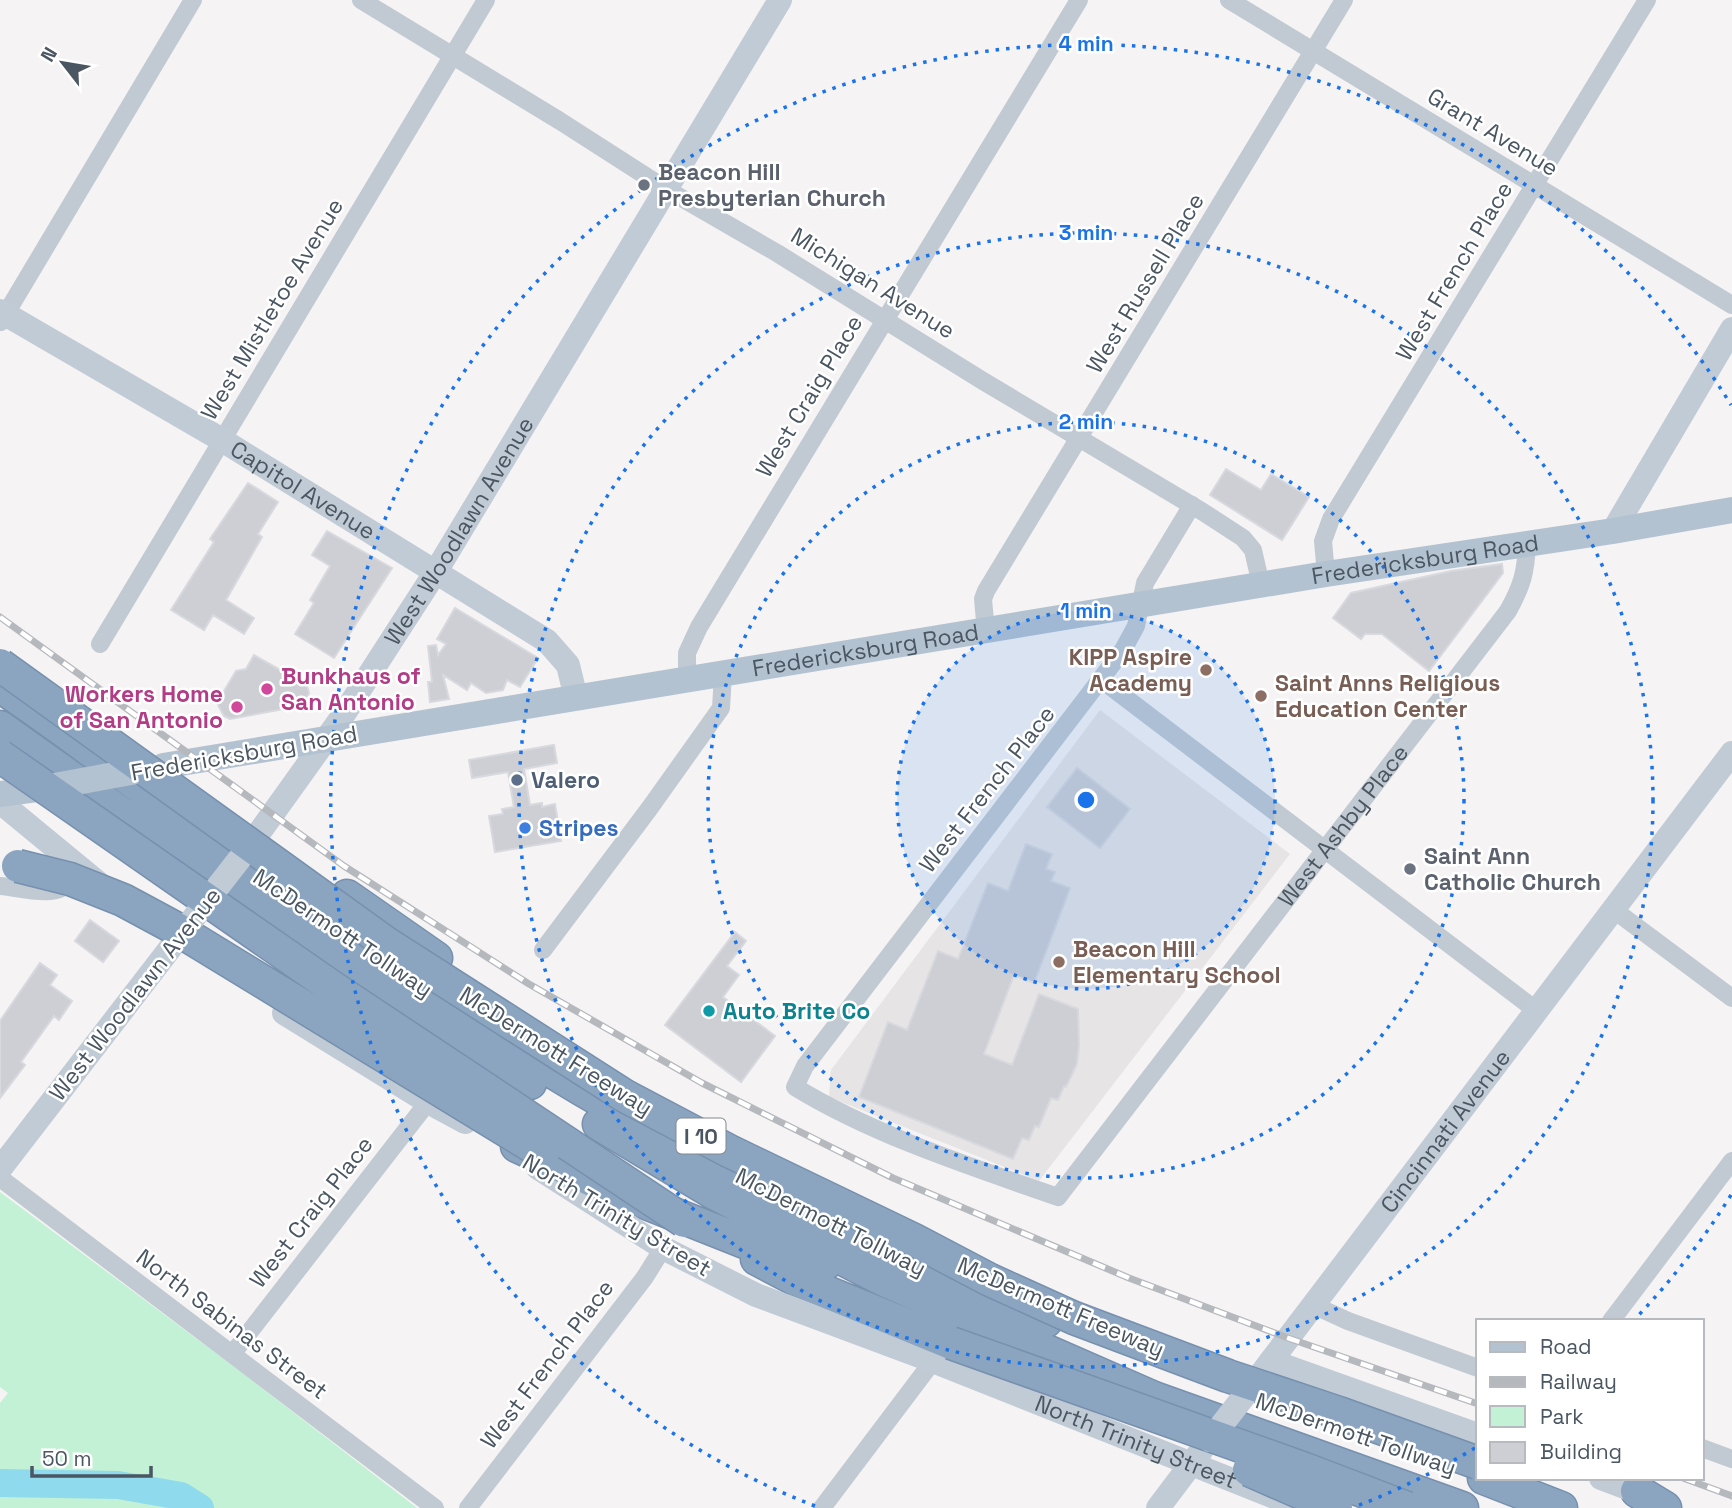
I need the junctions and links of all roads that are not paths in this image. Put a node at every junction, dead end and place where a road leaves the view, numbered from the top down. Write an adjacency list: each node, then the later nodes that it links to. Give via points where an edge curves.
1 (193, 0): 14 (street)
2 (361, 0): 10 (street, Michigan Avenue)
3 (486, 0): 10 (street, West Mistletoe Avenue)
4 (780, 0): 12 (street, West Woodlawn Avenue)
5 (1079, 0): 15 (street, West Craig Place)
6 (1229, 0): 9 (street, Grant Avenue)
7 (1344, 0): 9 (street, West Russell Place)
8 (1647, 0): 11 (street, West French Place)
9 (1313, 52): 11 (street, Grant Avenue); 17 (street, West Russell Place)
10 (453, 55): 12 (street, Michigan Avenue); 18 (street, West Mistletoe Avenue)
11 (1535, 186): 13 (street, Grant Avenue); 24 (street, West French Place, via 1331,519 1323,541)
12 (666, 189): 15 (street, Michigan Avenue); 23 (street, West Woodlawn Avenue)
13 (1732, 305)
14 (2, 316): 18 (street, Capitol Avenue)
15 (884, 319): 17 (street, Michigan Avenue); 32 (street, West Craig Place, via 699,627 687,653)
16 (1732, 329): 21 (street)
17 (1080, 439): 19 (street, Michigan Avenue); 27 (street, West Russell Place, via 986,591)
18 (222, 440): 23 (street, Capitol Avenue); 28 (street, West Mistletoe Avenue)
19 (1192, 505): 25 (street, Michigan Avenue, via 1243,538 1253,550); 26 (street, West French Place, via 1145,583)
20 (1732, 510): 21 (main road, Fredericksburg Road)
21 (1613, 531): 22 (main road, Fredericksburg Road)
22 (1527, 543): 24 (main road, Fredericksburg Road); 44 (street, West Ashby Place, via 1522,586 1508,611)
23 (435, 573): 35 (street, Capitol Avenue, via 547,641 568,665); 37 (street, West Woodlawn Avenue)
24 (1326, 574): 25 (main road, Fredericksburg Road)
25 (1261, 585): 26 (main road, Fredericksburg Road)
26 (1140, 605): 27 (main road, Fredericksburg Road); 33 (street, West French Place, via 1133,634)
27 (986, 632): 31 (main road, Fredericksburg Road)
28 (100, 644)
29 (0, 648): 40 (street)
30 (0, 665): 71 (highway, McDermott Freeway / I 10, bridge, via 386,943 625,1096 1074,1318)
31 (723, 674): 32 (main road, Fredericksburg Road); 49 (street, via 721,708)
32 (687, 680): 35 (main road, Fredericksburg Road)
33 (1102, 680): 44 (street); 57 (street, West French Place, via 813,1055 795,1087 827,1107)
34 (0, 686): 59 (highway, McDermott Tollway, via 300,906 562,1079)
35 (576, 698): 37 (main road, Fredericksburg Road)
36 (0, 727): 61 (highway, McDermott Tollway, via 344,971 714,1193)
37 (326, 740): 40 (main road, Fredericksburg Road); 43 (street, West Woodlawn Avenue)
38 (1732, 753): 47 (street, Cincinnati Avenue)
39 (0, 756): 58 (highway, bridge, via 332,987)
40 (155, 768): 41 (main road, Fredericksburg Road, bridge); 43 (street)
41 (0, 794)
42 (0, 802): 45 (street, North Trinity Street)
43 (254, 839): 48 (street, West Woodlawn Avenue, bridge); 59 (highway, via 726,1160)
44 (1323, 849): 51 (street); 57 (street, West Ashby Place)
45 (82, 870): 46 (street, via 56,891); 48 (street, North Trinity Street)
46 (6, 871): 58 (highway, bridge, via 70,879 123,900 547,1155 612,1192)
47 (1614, 910): 50 (street); 51 (street, Cincinnati Avenue)
48 (180, 936): 52 (street, North Trinity Street); 55 (street, West Woodlawn Avenue)
49 (543, 950)
50 (1732, 998)
51 (1537, 1011): 62 (street, Cincinnati Avenue)
52 (428, 1102): 53 (street, North Trinity Street); 65 (street, West Craig Place)
53 (475, 1127): 60 (street, North Trinity Street); 61 (highway, via 616,1191 752,1245)
54 (1732, 1161): 63 (street)
55 (0, 1169)
56 (0, 1178): 65 (street, North Sabinas Street)
57 (1058, 1197)
58 (684, 1222): 64 (highway)
59 (829, 1224): 73 (highway, McDermott Tollway, via 1111,1347)
60 (663, 1248): 64 (street, North Trinity Street, via 756,1295); 79 (street, West French Place)
61 (883, 1279): 85 (highway, McDermott Tollway, via 1154,1398)
62 (1313, 1305): 66 (street, Cincinnati Avenue); 67 (street)
63 (1613, 1319)
64 (942, 1352): 72 (street, North Trinity Street); 80 (street); 83 (highway, bridge); 84 (highway, bridge, via 1305,1469)
65 (233, 1353): 78 (street, North Sabinas Street)
66 (1271, 1361): 68 (street); 72 (street, Cincinnati Avenue, bridge)
67 (1476, 1367)
68 (1476, 1433)
69 (1704, 1449): 70 (street)
70 (1732, 1459)
71 (1476, 1462)
72 (1192, 1464): 81 (street, Cincinnati Avenue); 82 (street, North Trinity Street)
73 (1476, 1475)
74 (1490, 1480): 86 (highway, McDermott Tollway)
75 (1521, 1480): 87 (highway)
76 (1607, 1480): 77 (street)
77 (1637, 1491): 88 (highway); 89 (street)
78 (435, 1508)
79 (468, 1508)
80 (822, 1508)
81 (1158, 1508)
82 (1300, 1508)
83 (1336, 1508)
84 (1407, 1508)
85 (1462, 1508)
86 (1561, 1508)
87 (1587, 1508)
88 (1665, 1508)
89 (1681, 1508)

